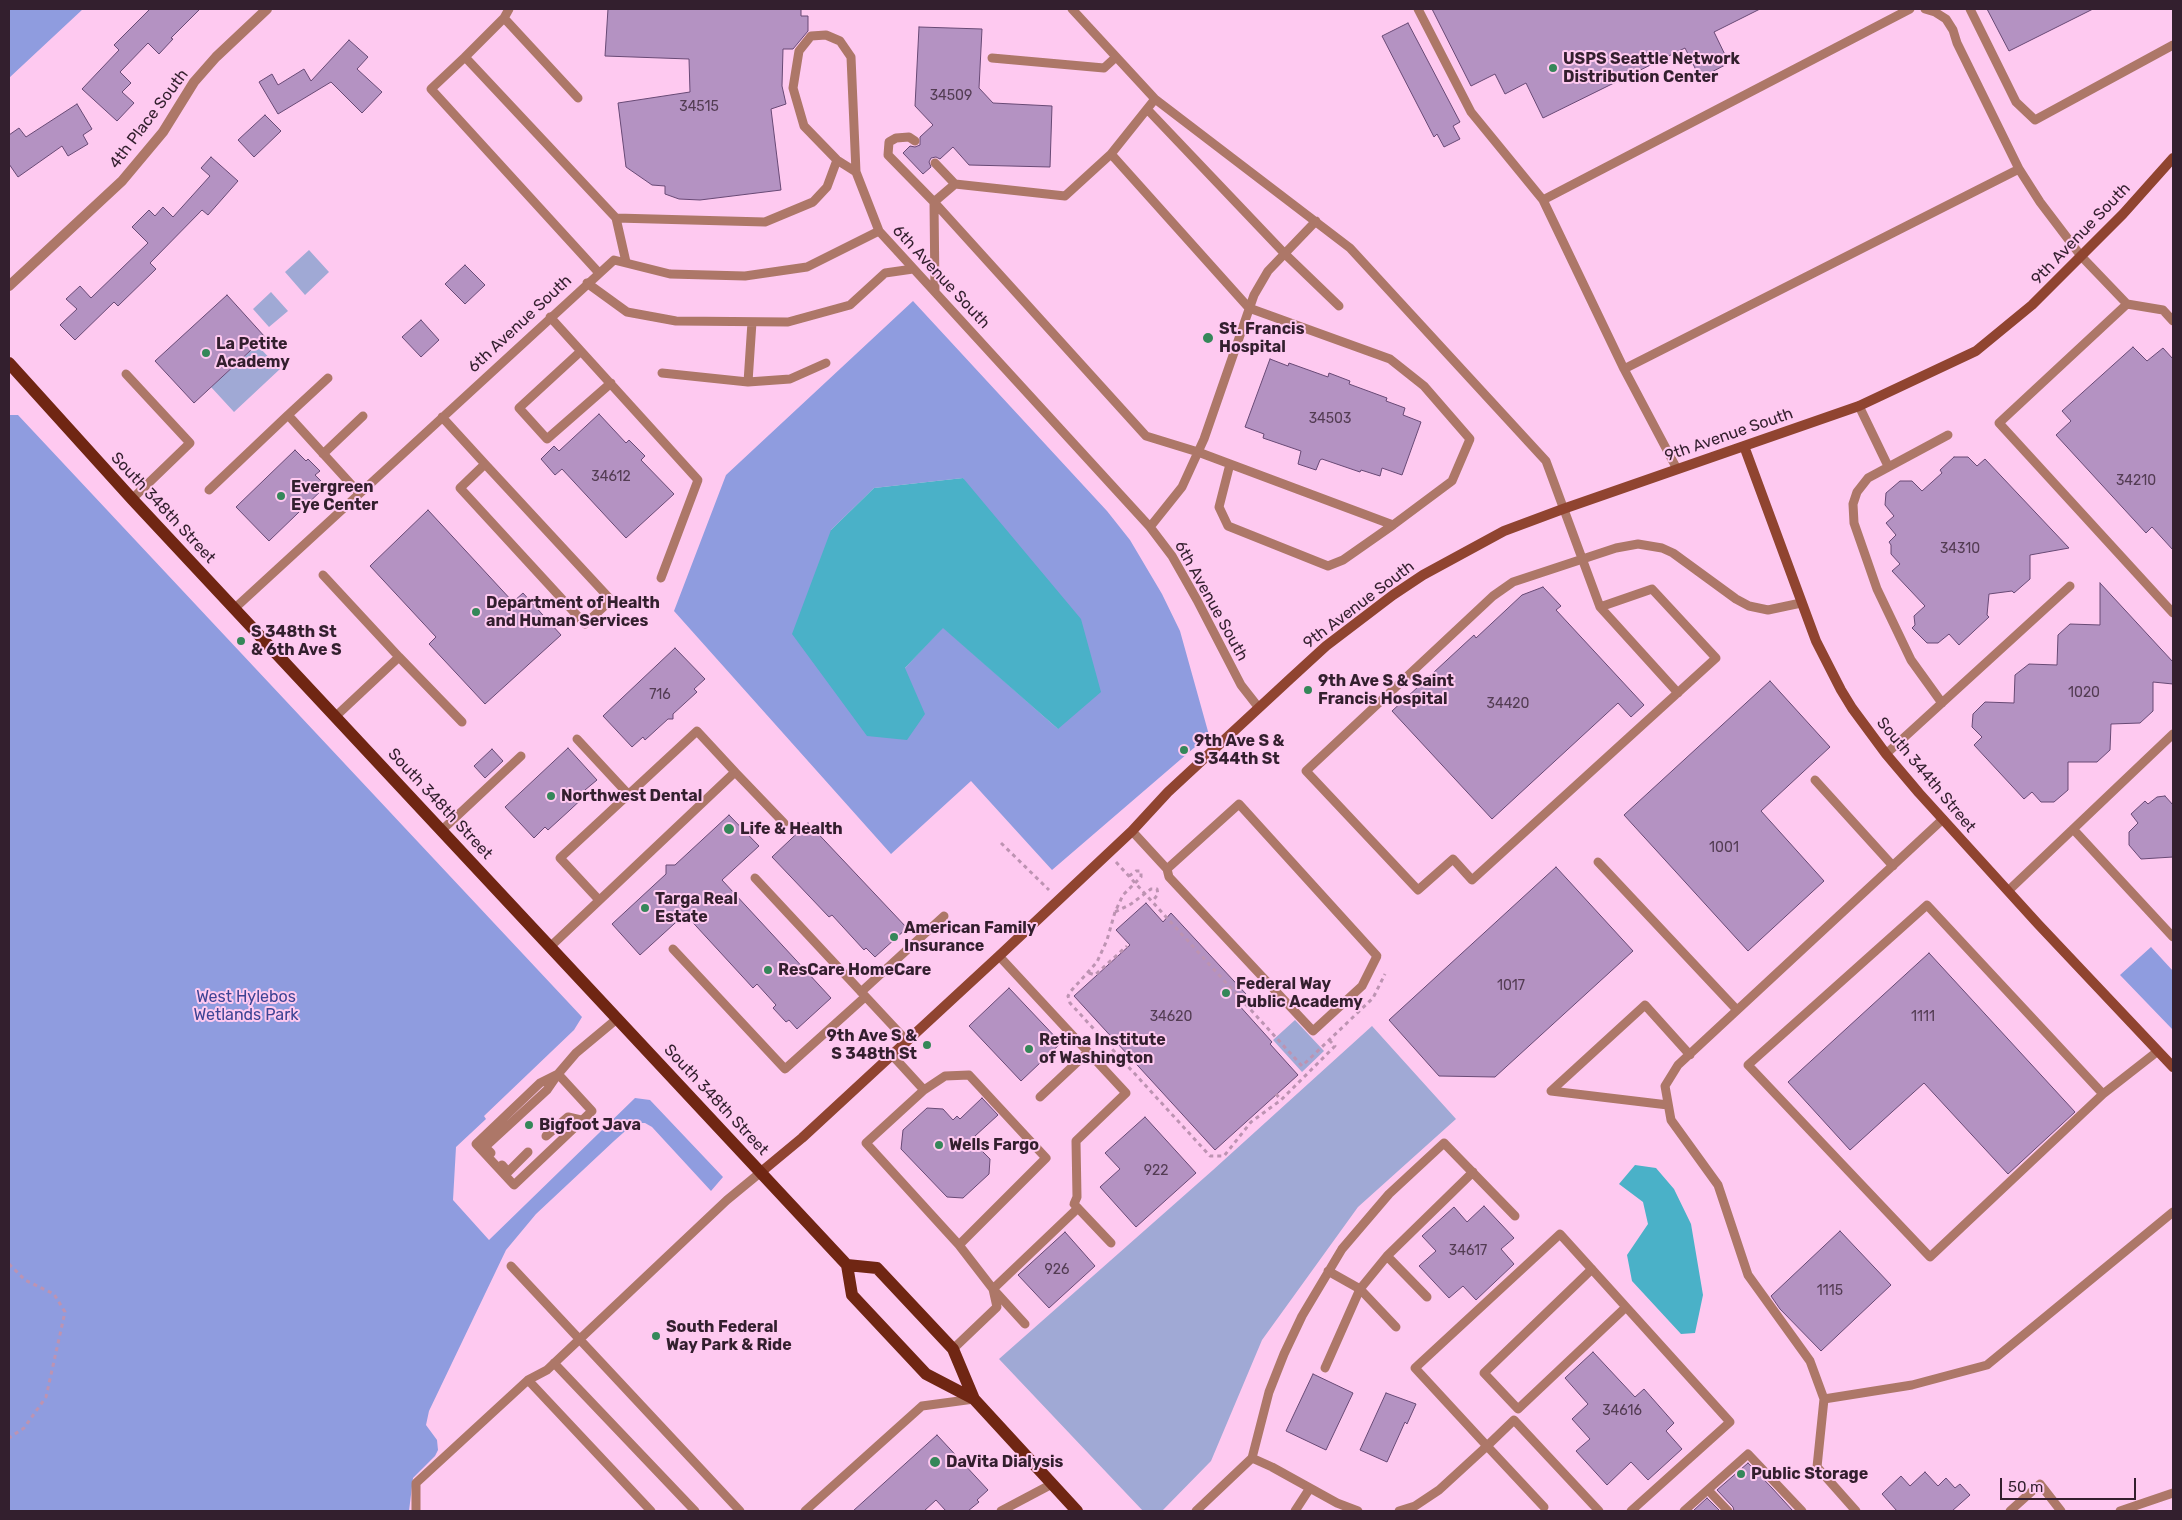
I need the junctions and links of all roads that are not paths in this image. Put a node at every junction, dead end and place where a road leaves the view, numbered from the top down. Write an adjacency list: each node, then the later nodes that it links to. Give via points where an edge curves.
1 (267, 9): 35 (street, 4th Place South, via 194,82 163,132 122,181)
2 (509, 9): 8 (lane)
3 (1072, 9): 11 (lane)
4 (1418, 9): 24 (lane, via 1471,112)
5 (1910, 9): 24 (lane)
6 (1925, 9): 21 (lane, via 1946,20 1953,30)
7 (1970, 9): 9 (lane, via 2016,102 2035,120)
8 (504, 18): 10 (lane); 13 (lane)
9 (2173, 45)
10 (465, 57): 26 (lane); 33 (lane, via 431,90)
11 (1116, 57): 12 (lane, via 1104,68); 14 (lane)
12 (992, 58)
13 (578, 98)
14 (1155, 99): 15 (lane); 27 (lane)
15 (1146, 109): 17 (lane); 29 (lane)
16 (915, 141): 25 (lane, via 908,136 896,138 890,142 888,155)
17 (1111, 154): 23 (lane, via 1065,196); 39 (lane)
18 (2173, 158): 30 (street, 9th Avenue South)
19 (837, 160): 22 (lane); 22 (lane, via 804,126 793,88 799,51 811,36 826,35 840,41 851,57); 26 (lane, via 827,187 812,202 765,222)
20 (935, 163): 23 (lane)
21 (2019, 169): 30 (lane); 46 (lane)
22 (856, 172): 28 (lane)
23 (955, 184): 25 (lane)
24 (1543, 200): 46 (lane)
25 (934, 202): 36 (lane); 58 (lane, via 1146,436)
26 (616, 218): 31 (lane)
27 (1316, 222): 29 (lane); 67 (lane, via 1350,248 1546,461)
28 (879, 231): 31 (lane, 6th Avenue South, via 807,267 745,276 670,274); 32 (lane, 6th Avenue South)
29 (1285, 254): 38 (lane); 39 (lane, via 1268,271)
30 (2081, 256): 37 (lane); 52 (street, 9th Avenue South, via 2032,305 1976,351)
31 (626, 262): 33 (lane, 6th Avenue South, via 614,260)
32 (913, 268): 36 (lane, 6th Avenue South); 42 (lane, via 885,273 850,305 788,322)
33 (599, 273): 34 (lane, 6th Avenue South)
34 (587, 283): 40 (lane, 6th Avenue South); 42 (lane, via 627,312 676,321)
35 (9, 286)
36 (935, 292): 69 (lane, 6th Avenue South)
37 (2127, 304): 41 (lane, via 2163,310); 77 (lane, via 1999,424)
38 (1339, 306)
39 (1249, 308): 58 (lane); 68 (lane, via 1390,359 1424,386 1470,439 1452,482)
40 (550, 317): 43 (lane); 55 (lane, 6th Avenue South)
41 (2173, 321)
42 (752, 322): 50 (lane)
43 (581, 351): 51 (lane); 51 (lane, via 519,408 547,439)
44 (826, 363): 50 (lane, via 790,379)
45 (9, 364): 66 (main road, South 348th Street)
46 (1624, 369): 63 (lane)
47 (662, 373): 50 (lane)
48 (126, 374): 66 (lane, via 190,443)
49 (328, 378): 53 (lane)
50 (748, 382)
51 (611, 383): 72 (lane, via 698,480)
52 (1859, 406): 57 (street, 9th Avenue South); 62 (lane)
53 (288, 415): 59 (lane); 64 (lane)
54 (363, 416): 59 (lane)
55 (442, 417): 60 (lane); 65 (lane, 6th Avenue South)
56 (1948, 436): 62 (lane)
57 (1744, 446): 63 (street, 9th Avenue South); 74 (street, South 344th Street)
58 (1198, 452): 61 (lane); 69 (lane, via 1182,487)
59 (323, 454): 65 (lane)
60 (485, 464): 60 (lane, via 611,600 585,624 460,488)
61 (1230, 464): 68 (lane); 68 (lane, via 1219,507 1228,526 1328,566 1343,560)
62 (1888, 466): 80 (lane, via 1868,478 1857,492 1853,504 1854,523 1877,589 1911,660)
63 (1677, 469): 67 (street, 9th Avenue South)
64 (209, 490)
65 (359, 493): 76 (lane, 6th Avenue South)
66 (132, 499): 76 (main road, South 348th Street)
67 (1563, 509): 70 (lane); 81 (street, 9th Avenue South, via 1504,531 1400,590 1326,646)
68 (1393, 525)
69 (1150, 527): 81 (lane, 6th Avenue South, via 1172,556 1241,685)
70 (1582, 559): 74 (lane, via 1627,545 1650,545 1684,559 1749,606 1768,610); 75 (lane); 79 (lane, via 1513,582 1492,596 1306,771 1418,890 1453,859 1472,880)
71 (323, 575): 78 (lane)
72 (661, 578)
73 (2070, 586): 80 (lane)
74 (1801, 603): 86 (street, South 344th Street, via 1840,690)
75 (1600, 607): 79 (lane); 79 (lane, via 1652,589 1716,658)
76 (235, 608): 82 (main road, South 348th Street)
77 (2173, 613)
78 (399, 657): 82 (lane); 83 (lane)
79 (1678, 693)
80 (1942, 703): 86 (lane)
81 (1259, 708): 95 (street, 9th Avenue South, via 1168,792)
82 (336, 716): 94 (main road, South 348th Street)
83 (462, 722)
84 (2173, 734): 93 (lane)
85 (577, 739): 90 (lane)
86 (1886, 754): 91 (street, South 344th Street)
87 (521, 756): 94 (lane)
88 (735, 772): 90 (lane, via 697,731); 92 (lane); 101 (lane)
89 (1815, 780): 97 (lane)
90 (628, 795): 101 (lane, via 560,858)
91 (1943, 819): 97 (lane); 100 (street, South 344th Street)
92 (784, 823)
93 (2073, 829): 100 (lane); 103 (lane)
94 (442, 830): 104 (main road, South 348th Street)
95 (1132, 831): 98 (lane); 106 (street, 9th Avenue South)
96 (1598, 862): 108 (lane)
97 (1893, 866): 108 (lane)
98 (1167, 869): 98 (lane, via 1169,877 1313,1031 1362,986 1377,956 1239,804)
99 (755, 878): 107 (lane)
100 (2008, 891): 111 (street, South 344th Street)
101 (599, 900): 104 (lane)
102 (944, 916): 107 (lane)
103 (2173, 937)
104 (551, 946): 109 (main road, South 348th Street)
105 (673, 949): 107 (lane, via 785,1069)
106 (999, 956): 110 (street, 9th Avenue South); 112 (lane)
107 (863, 994): 110 (lane)
108 (1737, 1010): 113 (lane)
109 (618, 1018): 116 (lane); 124 (main road, South 348th Street)
110 (906, 1040): 114 (street, 9th Avenue South)
111 (2158, 1051): 115 (street, South 344th Street); 118 (lane)
112 (1088, 1052): 119 (lane); 126 (lane, via 1126,1093 1076,1141 1077,1196 1074,1204)
113 (1690, 1054): 120 (lane, via 1678,1065 1665,1086); 120 (lane, via 1645,1005 1551,1091)
114 (892, 1055): 117 (lane); 124 (street, 9th Avenue South)
115 (2173, 1067)
116 (558, 1074): 121 (lane, via 592,1111); 121 (lane, via 540,1083 476,1144 514,1185); 123 (lane, via 547,1090 485,1147 508,1172)
117 (924, 1090): 130 (lane, via 866,1143); 130 (lane, via 945,1076 970,1076 1046,1158)
118 (2103, 1094): 118 (lane, via 1927,905 1748,1065 1930,1257)
119 (1040, 1097)
120 (1668, 1105): 148 (lane, via 1671,1120 1718,1185 1748,1274 1810,1362)
121 (581, 1120): 122 (lane, via 568,1116)
122 (546, 1136)
123 (528, 1152)
124 (761, 1172): 132 (main road, South 348th Street); 142 (lane, via 726,1200)
125 (1473, 1172): 128 (lane); 131 (lane); 135 (lane, via 1444,1143 1359,1227)
126 (1078, 1208): 129 (lane); 136 (lane)
127 (2173, 1212): 148 (lane, via 1987,1365 1912,1385)
128 (1514, 1216)
129 (1111, 1243)
130 (960, 1245): 136 (lane)
131 (1387, 1256): 137 (lane); 138 (lane)
132 (847, 1265): 143 (main road, via 877,1268); 147 (main road, via 852,1295 926,1374)
133 (511, 1266): 142 (lane)
134 (1592, 1269): 139 (lane); 149 (lane, via 1484,1373); 151 (lane, via 1560,1234 1414,1368)
135 (1328, 1271): 137 (lane); 152 (lane, via 1284,1354 1269,1392)
136 (993, 1288): 140 (lane); 143 (lane, via 997,1307)
137 (1360, 1289): 141 (lane); 145 (lane)
138 (1427, 1297)
139 (1626, 1307): 149 (lane); 170 (lane, via 1730,1422)
140 (1026, 1324)
141 (1396, 1327)
142 (579, 1339): 144 (lane); 161 (lane)
143 (953, 1349): 147 (main road)
144 (554, 1363): 146 (lane); 160 (lane)
145 (1325, 1368)
146 (528, 1380): 158 (lane, via 416,1483); 159 (lane)
147 (974, 1399): 153 (main road); 162 (lane, via 922,1406)
148 (1824, 1399): 174 (lane, via 1817,1467)
149 (1518, 1409): 150 (lane)
150 (1514, 1420): 151 (lane); 169 (lane)
151 (1487, 1446): 157 (lane); 168 (lane, via 1439,1490 1415,1506)
152 (1252, 1458): 154 (lane); 165 (lane)
153 (1052, 1484): 163 (lane); 164 (main road)
154 (1310, 1488): 166 (lane); 167 (lane, via 1337,1504)
155 (1708, 1490): 171 (lane); 172 (lane); 173 (lane, via 1748,1454)
156 (2173, 1493): 177 (lane)
157 (1544, 1507)
158 (416, 1511)
159 (651, 1511)
160 (695, 1511)
161 (740, 1511)
162 (805, 1511)
163 (1001, 1511)
164 (1077, 1511)
165 (1196, 1511)
166 (1295, 1511)
167 (1358, 1511)
168 (1399, 1511)
169 (1599, 1511)
170 (1632, 1511)
171 (1684, 1511)
172 (1728, 1511)
173 (1802, 1511)
174 (1856, 1511)
175 (2010, 1511): 176 (lane, via 2040,1484)
176 (2060, 1511)
177 (2120, 1511)

